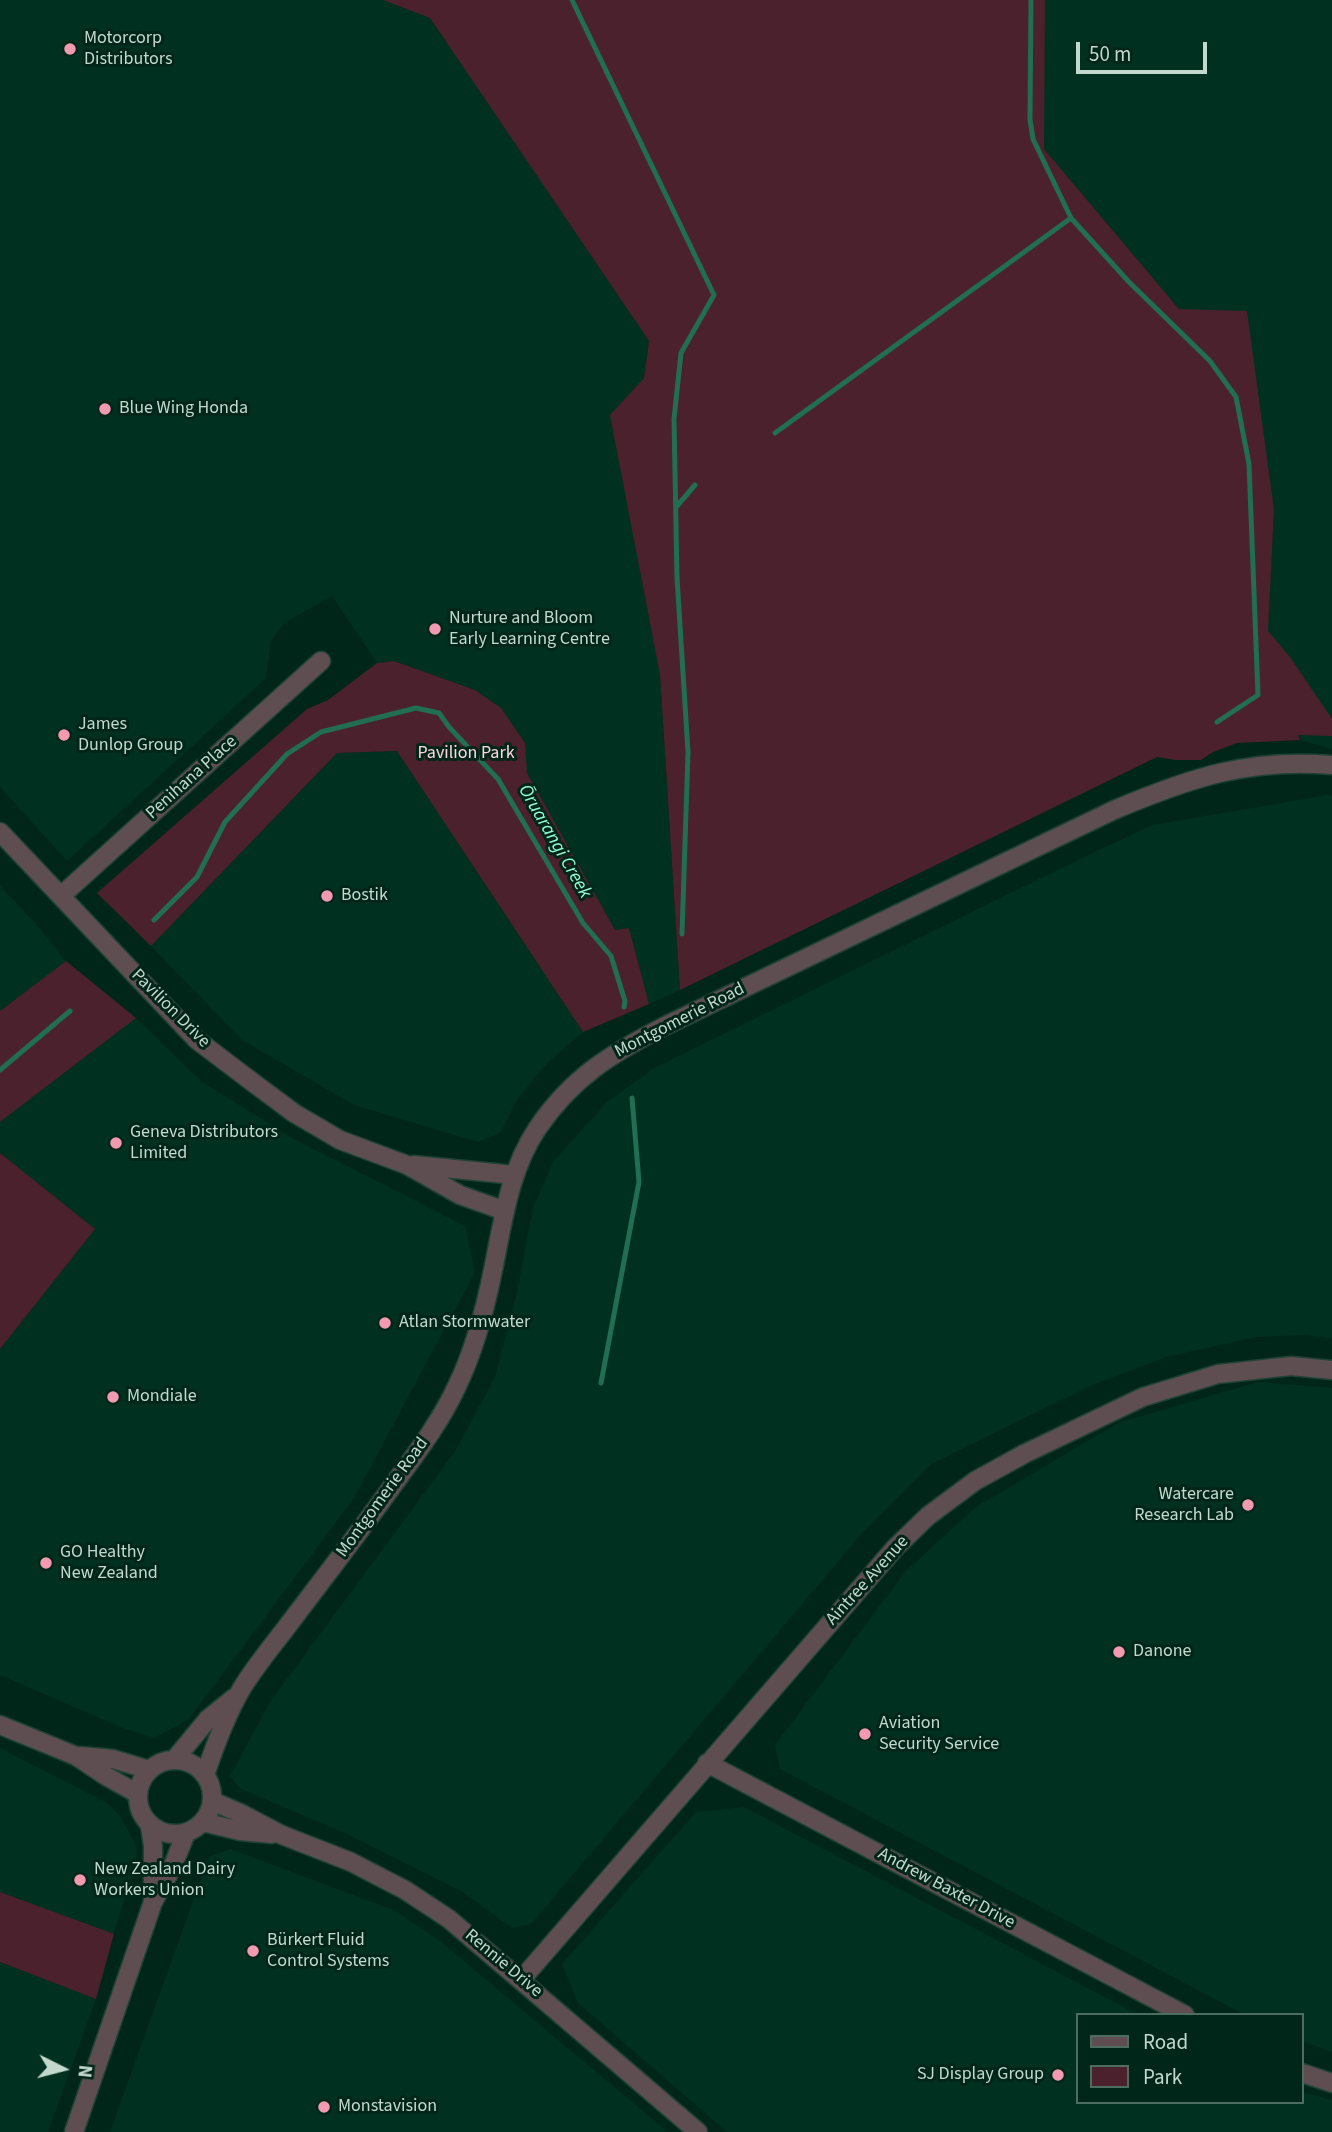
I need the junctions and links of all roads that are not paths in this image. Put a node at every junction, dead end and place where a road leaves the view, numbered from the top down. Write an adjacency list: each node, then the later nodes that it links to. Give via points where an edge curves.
1 (321, 661): 4 (street, Penihana Place)
2 (1332, 765): 6 (street, Montgomerie Road, via 1245,767 1164,789 667,1025 610,1056 570,1088 526,1146)
3 (0, 832): 4 (street, Pavilion Drive)
4 (62, 895): 5 (street, Pavilion Drive, via 197,1040 294,1113 340,1140)
5 (407, 1165): 6 (street, Pavilion Drive); 7 (street, Pavilion Drive, via 460,1195)
6 (515, 1175): 7 (street, Montgomerie Road)
7 (505, 1211): 9 (street, Montgomerie Road, via 477,1337 443,1414)
8 (1332, 1370): 13 (street, Aintree Avenue, via 1291,1366 1218,1374 1155,1393 975,1480 895,1548)
9 (237, 1696): 12 (street, Montgomerie Road, via 208,1718); 15 (street, Montgomerie Road)
10 (0, 1725): 11 (street)
11 (76, 1756): 14 (street, via 113,1759); 16 (street)
12 (175, 1759): 14 (street); 15 (street)
13 (707, 1763): 23 (street, Aintree Avenue); 24 (street, Andrew Baxter Drive)
14 (149, 1770): 16 (street)
15 (205, 1775): 17 (street)
16 (138, 1794): 19 (street, via 138,1805)
17 (212, 1801): 18 (street); 21 (street, Rennie Drive)
18 (203, 1822): 20 (street); 21 (street, Rennie Drive)
19 (150, 1826): 20 (street, via 174,1835); 22 (street)
20 (186, 1833): 22 (street)
21 (282, 1835): 23 (street, Rennie Drive, via 351,1862 405,1890 449,1919)
22 (153, 1902): 27 (street)
23 (521, 1980): 28 (street, Rennie Drive)
24 (1181, 2013)
25 (1304, 2074): 26 (street)
26 (1332, 2083)
27 (74, 2132)
28 (698, 2132)

